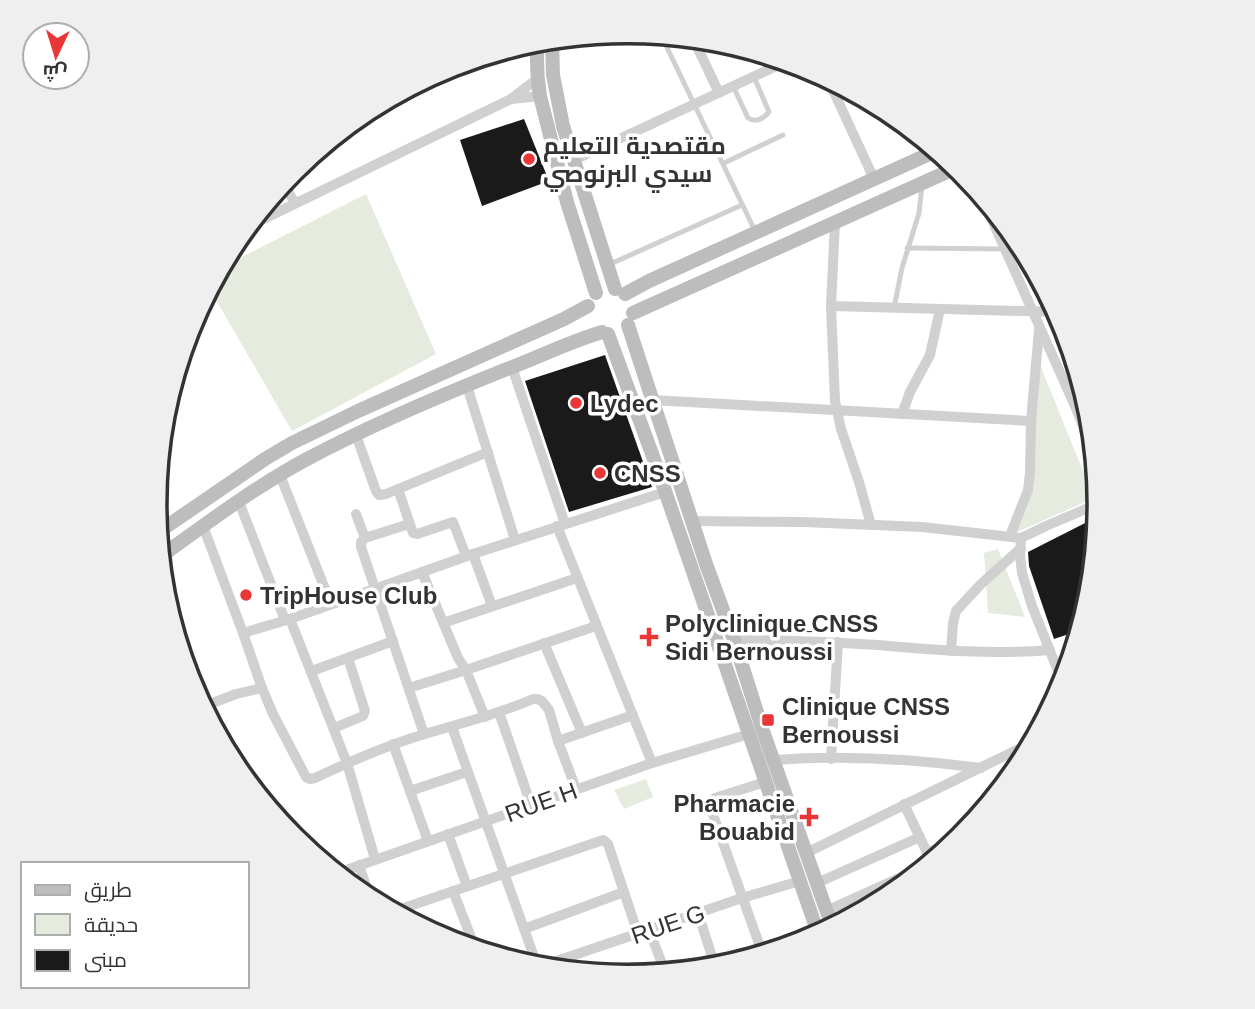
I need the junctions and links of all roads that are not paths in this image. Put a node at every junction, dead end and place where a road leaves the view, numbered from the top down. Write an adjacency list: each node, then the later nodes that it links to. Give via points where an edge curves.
1 (667, 46): 15 (lane)
2 (699, 50): 11 (street)
3 (551, 51): 6 (street)
4 (538, 53): 8 (street)
5 (773, 67): 7 (street)
6 (554, 75): 8 (street); 10 (street)
7 (754, 76): 9 (street); 9 (lane, via 769,112 761,119 748,118)
8 (537, 79): 13 (street); 14 (street)
9 (733, 86): 11 (street)
10 (556, 92): 13 (street); 18 (street)
11 (719, 93): 15 (street)
12 (834, 93): 21 (street)
13 (540, 96): 14 (street); 34 (street)
14 (511, 99): 24 (street)
15 (696, 104): 18 (street); 19 (lane)
16 (783, 135): 19 (lane)
17 (927, 155): 21 (street)
18 (574, 160): 32 (street)
19 (724, 163): 25 (lane)
20 (946, 173): 22 (street)
21 (874, 179): 29 (street)
22 (922, 184): 27 (street); 30 (lane, via 919,213)
23 (289, 193): 24 (street)
24 (295, 203): 26 (street)
25 (742, 205): 29 (lane); 32 (lane)
26 (268, 216)
27 (835, 222): 36 (street); 41 (street)
28 (995, 227): 31 (street)
29 (756, 233): 33 (street)
30 (907, 248): 31 (lane); 37 (lane)
31 (1005, 249): 39 (street)
32 (607, 265): 33 (street)
33 (620, 292): 34 (street); 41 (street, via 631,303)
34 (596, 293): 35 (street)
35 (588, 306): 43 (street, via 590,321); 65 (street, via 292,443)
36 (831, 306): 37 (street); 49 (street)
37 (894, 308): 38 (street)
38 (940, 309): 39 (street); 50 (street, via 930,355)
39 (1032, 311): 40 (street); 42 (street)
40 (1046, 312)
41 (630, 319): 43 (street, via 619,332); 46 (street)
42 (1039, 326): 47 (street); 52 (street)
43 (605, 333): 44 (street); 57 (street)
44 (512, 368): 45 (street); 63 (street)
45 (467, 386): 53 (street); 54 (street)
46 (652, 400): 49 (street); 61 (street)
47 (1074, 406): 48 (street); 51 (street)
48 (1077, 406)
49 (836, 411): 50 (street); 64 (street)
50 (902, 414): 52 (street)
51 (1080, 418)
52 (1031, 421): 69 (street, via 1030,473)
53 (356, 435): 55 (street); 56 (street, via 379,495)
54 (488, 452): 56 (street); 68 (street)
55 (279, 475): 58 (street); 75 (street)
56 (398, 489): 62 (street)
57 (665, 492): 63 (street); 101 (street)
58 (239, 502): 66 (street); 77 (street)
59 (1088, 508): 69 (street)
60 (356, 514): 67 (street)
61 (692, 521): 64 (street); 81 (street)
62 (409, 524): 67 (street); 71 (street, via 417,534 453,522)
63 (561, 525): 68 (street); 73 (street)
64 (871, 525): 69 (street, via 952,529)
65 (168, 526)
66 (203, 526): 70 (street); 80 (street)
67 (365, 538): 74 (street, via 361,547)
68 (515, 540): 71 (street)
69 (1017, 541): 85 (street, via 1022,573); 86 (street, via 956,611)
70 (170, 550)
71 (469, 555): 72 (street); 76 (street)
72 (422, 572): 74 (street); 78 (street)
73 (577, 578): 76 (street); 79 (street)
74 (376, 589): 75 (street); 82 (street)
75 (331, 604): 77 (street)
76 (492, 606): 78 (street)
77 (288, 619): 80 (street); 90 (street)
78 (443, 623): 88 (street)
79 (596, 626): 84 (street); 95 (street)
80 (243, 633): 91 (street)
81 (734, 640): 83 (street); 106 (street)
82 (393, 641): 87 (street); 92 (street)
83 (838, 642): 86 (street); 105 (street)
84 (544, 643): 88 (street); 99 (street)
85 (1049, 650): 86 (street); 89 (street)
86 (951, 651)
87 (348, 658): 90 (street); 98 (street, via 365,711)
88 (467, 670): 92 (street); 96 (street)
89 (1057, 670)
90 (312, 671): 98 (street)
91 (262, 688): 93 (street); 107 (street, via 306,777 315,778)
92 (409, 688): 100 (street)
93 (212, 703)
94 (499, 712): 96 (street); 102 (street, via 540,699 547,705); 115 (street)
95 (633, 715): 99 (street); 108 (street)
96 (485, 717): 97 (street)
97 (452, 727): 100 (street); 110 (street)
98 (334, 728): 107 (street)
99 (582, 733): 102 (street)
100 (425, 734): 103 (street)
101 (749, 734): 108 (street, RUE H); 111 (street)
102 (558, 741): 112 (street)
103 (393, 744): 107 (street); 113 (street)
104 (1018, 750): 109 (street)
105 (831, 759): 106 (street); 109 (street, via 924,761)
106 (774, 760): 120 (street)
107 (347, 762): 122 (street)
108 (652, 763): 112 (street, RUE H)
109 (981, 768): 114 (street)
110 (467, 772): 113 (street); 116 (street)
111 (765, 782): 127 (street); 133 (street, via 710,802)
112 (576, 789): 115 (street, RUE H)
113 (410, 791): 119 (street)
114 (904, 804): 118 (street); 120 (street)
115 (531, 806): 116 (street, RUE H)
116 (484, 822): 117 (street, RUE H); 126 (street)
117 (447, 834): 119 (street, RUE H); 130 (street)
118 (920, 837): 121 (street); 129 (street)
119 (428, 841): 122 (street, RUE H)
120 (806, 853): 129 (street)
121 (927, 854)
122 (375, 859): 123 (street, RUE H)
123 (359, 865): 124 (street, RUE H); 128 (street)
124 (347, 870)
125 (904, 873): 137 (street)
126 (504, 874): 130 (street); 132 (street, via 603,840); 141 (street)
127 (800, 881): 133 (street, RUE G); 140 (street)
128 (365, 883)
129 (817, 883): 137 (street)
130 (467, 886): 131 (street)
131 (453, 891): 134 (street); 144 (street)
132 (624, 892): 141 (street); 143 (street)
133 (742, 898): 138 (street, RUE G); 145 (street)
134 (408, 906): 135 (street); 136 (street)
135 (404, 908)
136 (409, 910)
137 (827, 911): 139 (street)
138 (698, 913): 142 (street, RUE G); 147 (street)
139 (829, 919)
140 (815, 925)
141 (524, 929): 146 (street)
142 (649, 930): 143 (street, RUE G); 149 (street)
143 (638, 934): 148 (street, RUE G)
144 (471, 938)
145 (760, 946)
146 (538, 956)
147 (712, 957)
148 (565, 961)
149 (662, 964)

